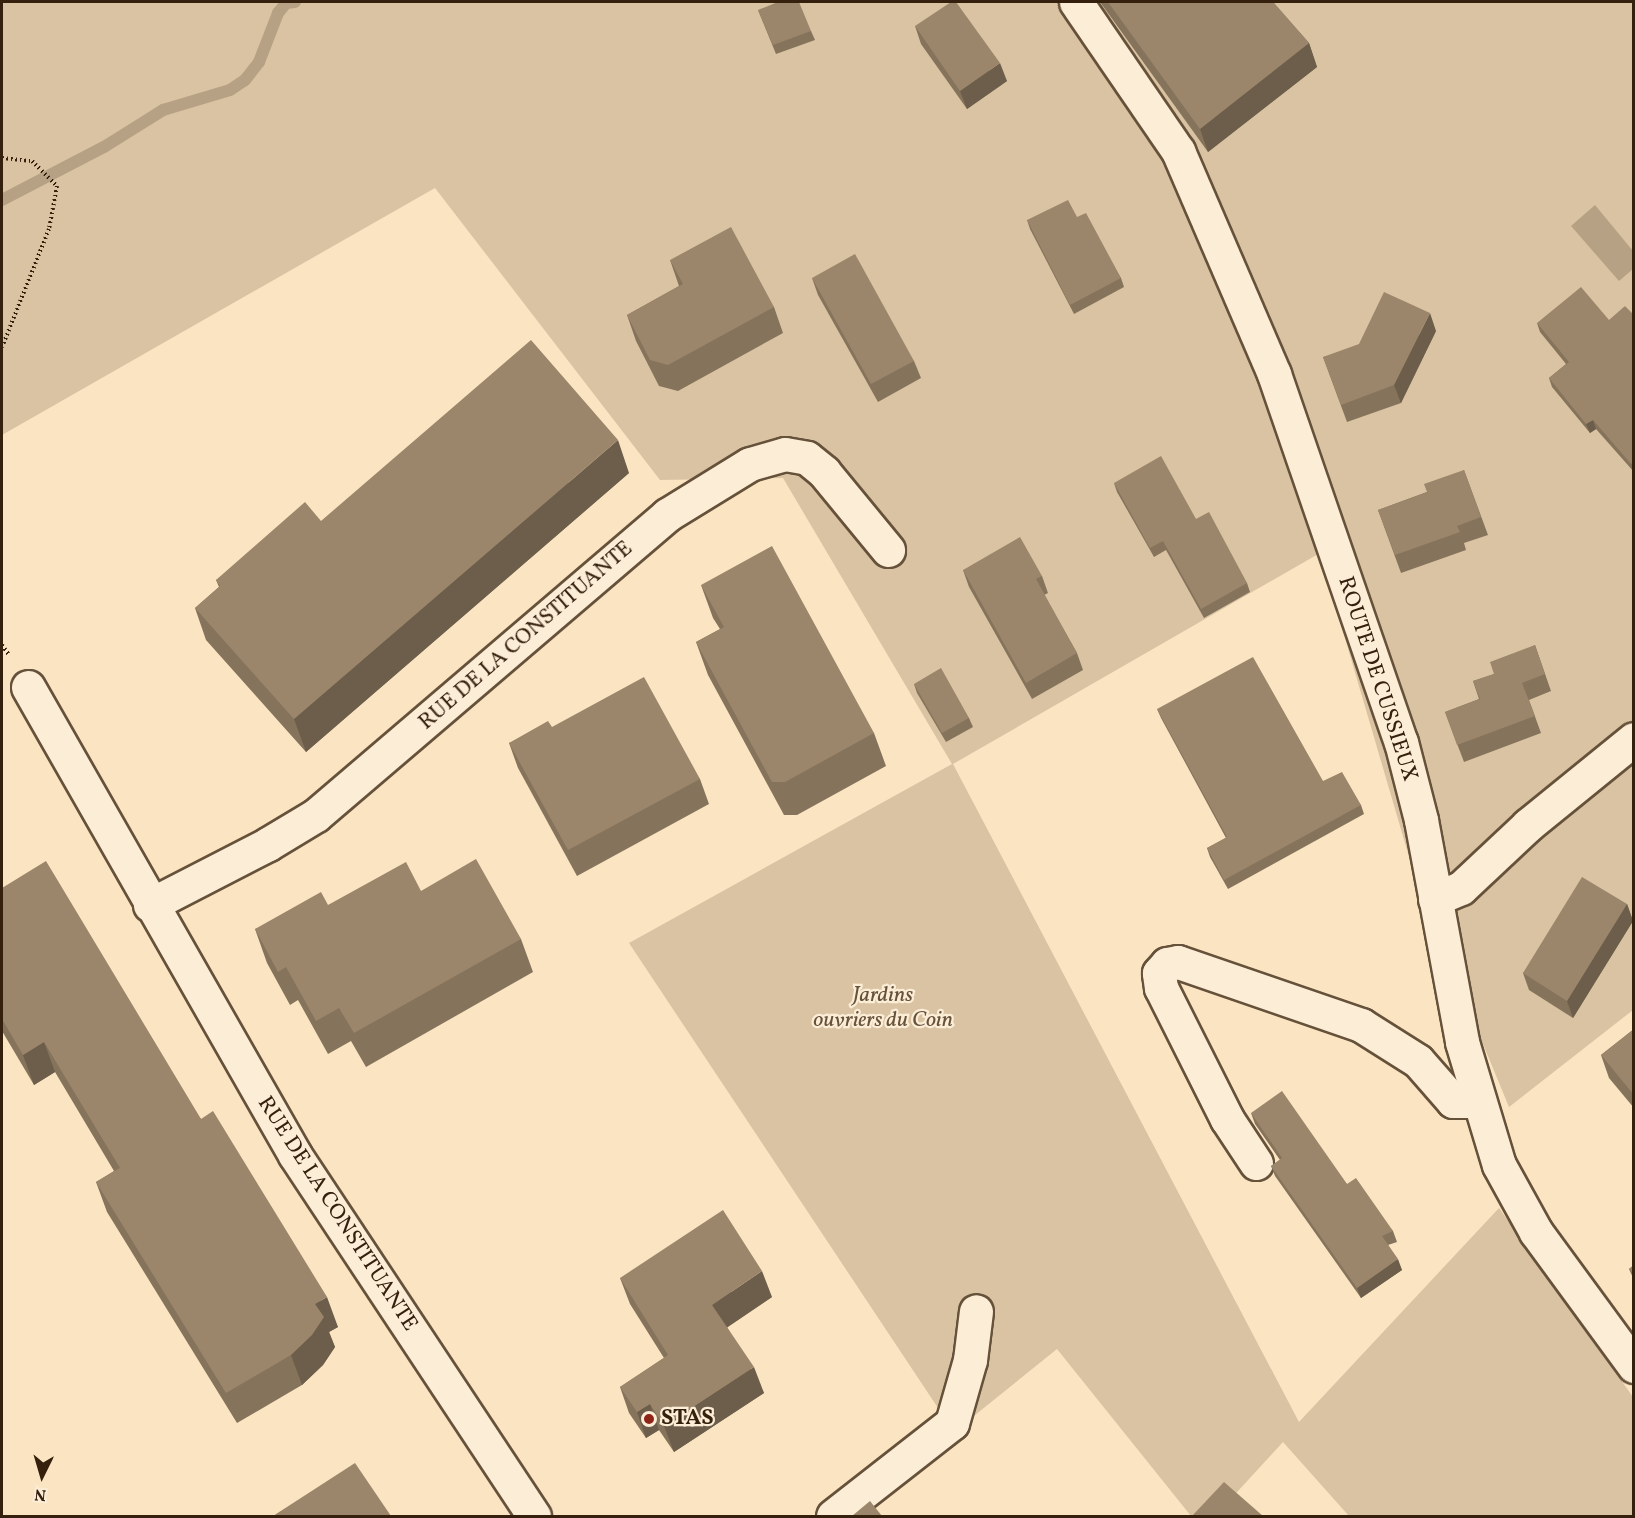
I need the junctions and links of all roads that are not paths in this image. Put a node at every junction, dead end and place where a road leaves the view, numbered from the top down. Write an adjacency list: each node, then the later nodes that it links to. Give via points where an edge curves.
1 (1076, 2): 5 (street, ROUTE DE CUSSIEUX, via 1178,151 1274,374 1401,742)
2 (888, 550): 6 (street, RUE DE LA CONSTITUANTE, via 824,472 807,459 785,454 750,464 667,515 316,815)
3 (28, 687): 6 (street, RUE DE LA CONSTITUANTE)
4 (1634, 739): 5 (street, via 1528,825 1461,888)
5 (1435, 899): 7 (street, ROUTE DE CUSSIEUX)
6 (150, 905): 11 (street, RUE DE LA CONSTITUANTE, via 295,1155)
7 (1477, 1101): 8 (street, via 1453,1101 1418,1061 1360,1025 1178,962 1167,964 1159,973 1161,988 1227,1119); 10 (street, ROUTE DE CUSSIEUX, via 1499,1165 1536,1232)
8 (1256, 1163)
9 (976, 1311): 12 (street, via 970,1360 952,1423)
10 (1634, 1366)
11 (534, 1516)
12 (833, 1516)

